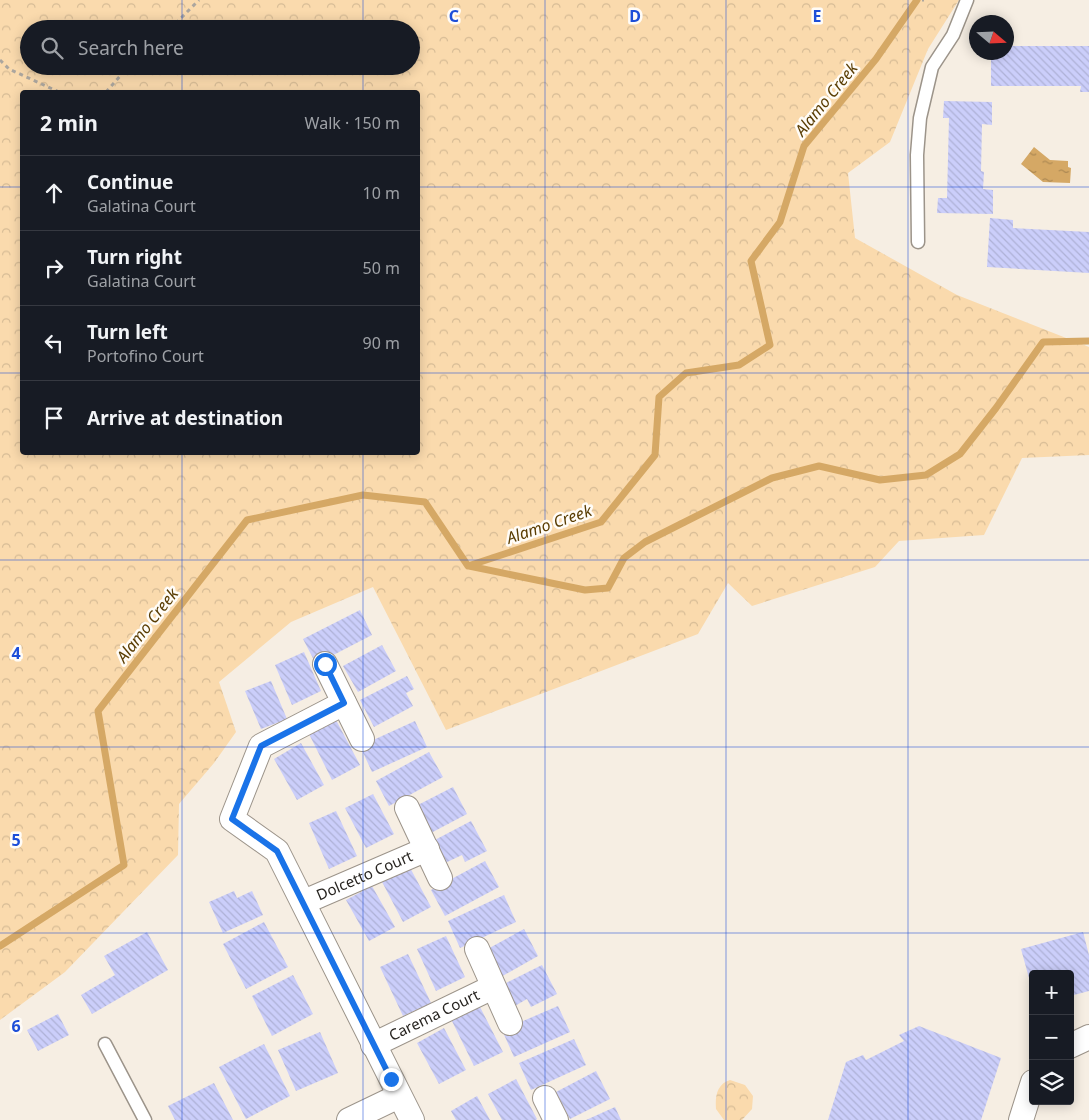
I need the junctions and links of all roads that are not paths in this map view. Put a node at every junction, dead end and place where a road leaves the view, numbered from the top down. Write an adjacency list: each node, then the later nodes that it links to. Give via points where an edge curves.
1 (967, 0): 2 (lane, via 953,35 932,67 920,118 916,155)
2 (918, 242)
3 (325, 664): 4 (street)
4 (344, 703): 5 (street); 9 (street, via 261,746 232,819 277,851)
5 (362, 738)
6 (407, 808): 7 (street, Dolcetto Court)
7 (427, 849): 8 (street, Dolcetto Court); 9 (street, Dolcetto Court)
8 (440, 878)
9 (304, 902): 16 (street)
10 (477, 949): 11 (street, Carema Court)
11 (493, 987): 12 (street, Carema Court); 16 (street, Carema Court)
12 (510, 1022)
13 (1089, 1037): 15 (street)
14 (106, 1044): 20 (lane)
15 (1074, 1044)
16 (373, 1045): 18 (street)
17 (1029, 1095): 24 (street)
18 (399, 1096): 21 (street); 22 (street)
19 (545, 1098): 23 (street)
20 (145, 1120)
21 (349, 1120)
22 (412, 1120)
23 (556, 1120)
24 (1021, 1120)

